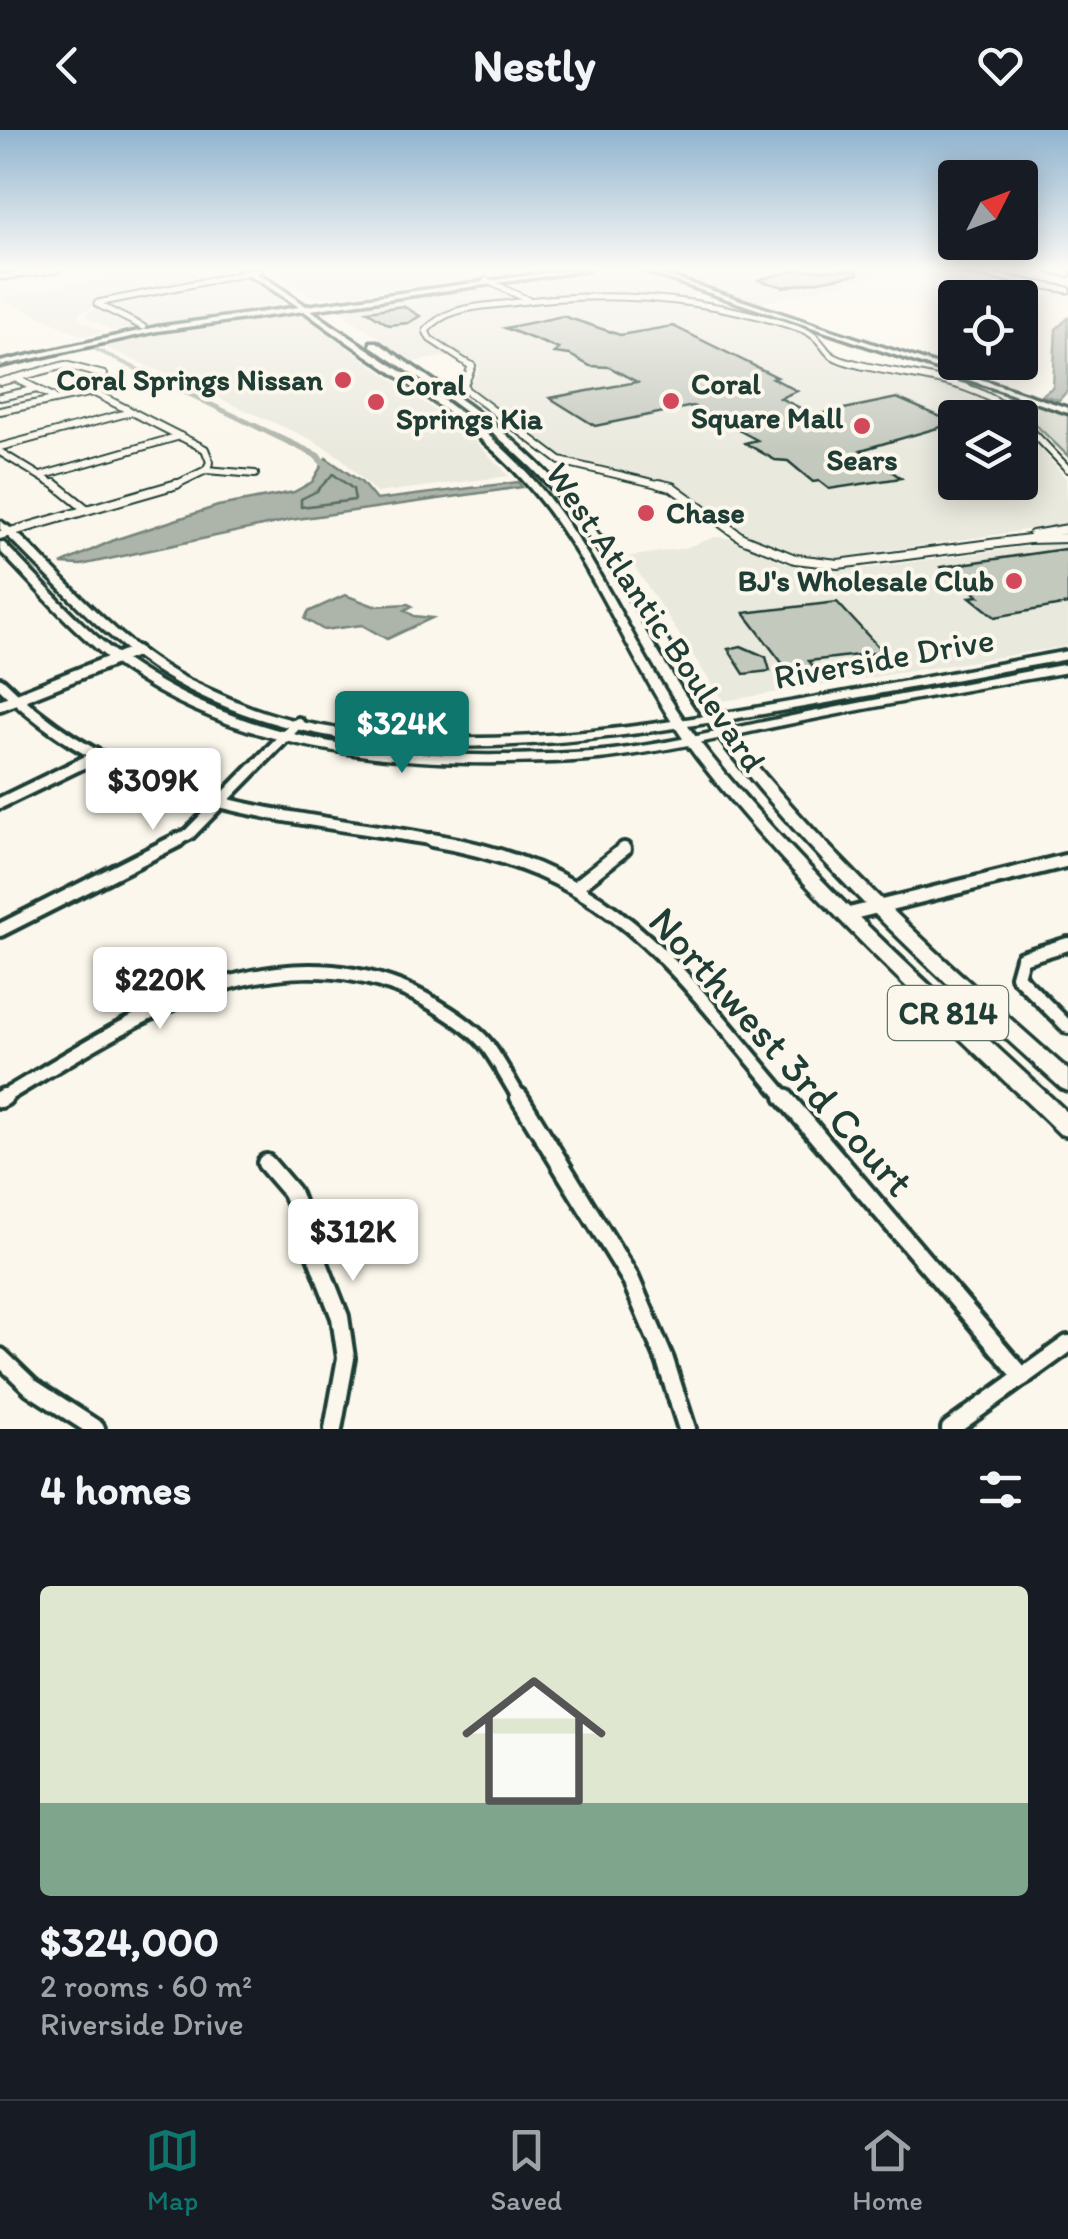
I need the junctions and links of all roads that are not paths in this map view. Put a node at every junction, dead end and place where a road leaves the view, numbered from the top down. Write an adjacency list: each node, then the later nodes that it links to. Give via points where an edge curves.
1 (138, 331): 9 (main road)
2 (143, 331): 9 (main road)
3 (336, 331): 43 (main road, West Atlantic Boulevard / CR 814, via 467,424 530,483 565,528)
4 (354, 331): 41 (main road, West Atlantic Boulevard / CR 814, via 472,412 549,480 602,548)
5 (427, 331): 32 (street, via 472,366 466,390 560,461 672,487 742,538 805,562 838,564)
6 (798, 331): 17 (street, via 824,342 827,352 868,367 926,376)
7 (827, 331): 16 (street)
8 (832, 331): 16 (street)
9 (0, 361)
10 (104, 376): 11 (street, via 65,365)
11 (16, 378): 12 (street); 13 (street)
12 (0, 382)
13 (36, 388): 14 (street); 15 (street)
14 (0, 397)
15 (54, 398): 19 (street); 20 (street, via 87,391)
16 (1032, 398): 18 (street)
17 (1001, 400)
18 (1068, 409)
19 (0, 411)
20 (131, 412): 21 (street); 23 (street)
21 (180, 436): 25 (street, via 205,449); 27 (street)
22 (1038, 438): 24 (street)
23 (0, 449): 27 (street)
24 (1068, 469)
25 (206, 470): 26 (street); 28 (street, via 166,489)
26 (255, 474)
27 (44, 475): 28 (street)
28 (86, 509): 30 (street)
29 (1068, 529): 32 (street)
30 (3, 530): 34 (street, Riverside Drive)
31 (1068, 538): 32 (street)
32 (1029, 539)
33 (0, 545): 36 (street, Riverside Drive)
34 (136, 652): 36 (street); 42 (street, Riverside Drive, via 202,691)
35 (1068, 655): 41 (street, Riverside Drive)
36 (118, 659): 39 (street); 45 (street, Riverside Drive, via 212,712)
37 (1068, 668): 44 (street, Riverside Drive)
38 (0, 683): 39 (street, Northwest 3rd Court)
39 (14, 700): 40 (street); 47 (street, Northwest 3rd Court)
40 (0, 705)
41 (712, 719): 43 (street, Riverside Drive); 44 (main road, West Atlantic Boulevard / CR 814)
42 (298, 724): 43 (street, Riverside Drive, via 461,742 598,736); 45 (street)
43 (682, 724): 46 (main road, West Atlantic Boulevard / CR 814)
44 (723, 733): 46 (street, Riverside Drive); 53 (main road, West Atlantic Boulevard / CR 814)
45 (288, 736): 46 (street, Riverside Drive, via 368,752 524,759 604,755); 48 (street)
46 (692, 740): 54 (main road, West Atlantic Boulevard / CR 814)
47 (95, 758): 48 (street, Northwest 3rd Court); 49 (street)
48 (221, 803): 52 (street, Northwest 3rd Court, via 468,844); 55 (street, via 163,850)
49 (0, 804)
50 (624, 849): 52 (street)
51 (1065, 861): 53 (street)
52 (576, 887): 64 (street, Northwest 3rd Court, via 658,952)
53 (878, 906): 54 (street); 58 (main road, West Atlantic Boulevard / CR 814)
54 (844, 916): 60 (main road, West Atlantic Boulevard / CR 814)
55 (0, 930)
56 (1068, 944): 57 (street, via 1022,958 1017,966 1025,988)
57 (1068, 1027)
58 (1068, 1082)
59 (0, 1099): 67 (street, via 161,1007 245,975 356,972 417,992 454,1013 486,1044 630,1278)
60 (1068, 1126)
61 (266, 1163): 66 (street, via 291,1192 340,1317 346,1358)
62 (1068, 1344): 64 (street)
63 (0, 1357): 65 (street)
64 (1023, 1377): 68 (street)
65 (96, 1429)
66 (333, 1429)
67 (687, 1429)
68 (950, 1429)

